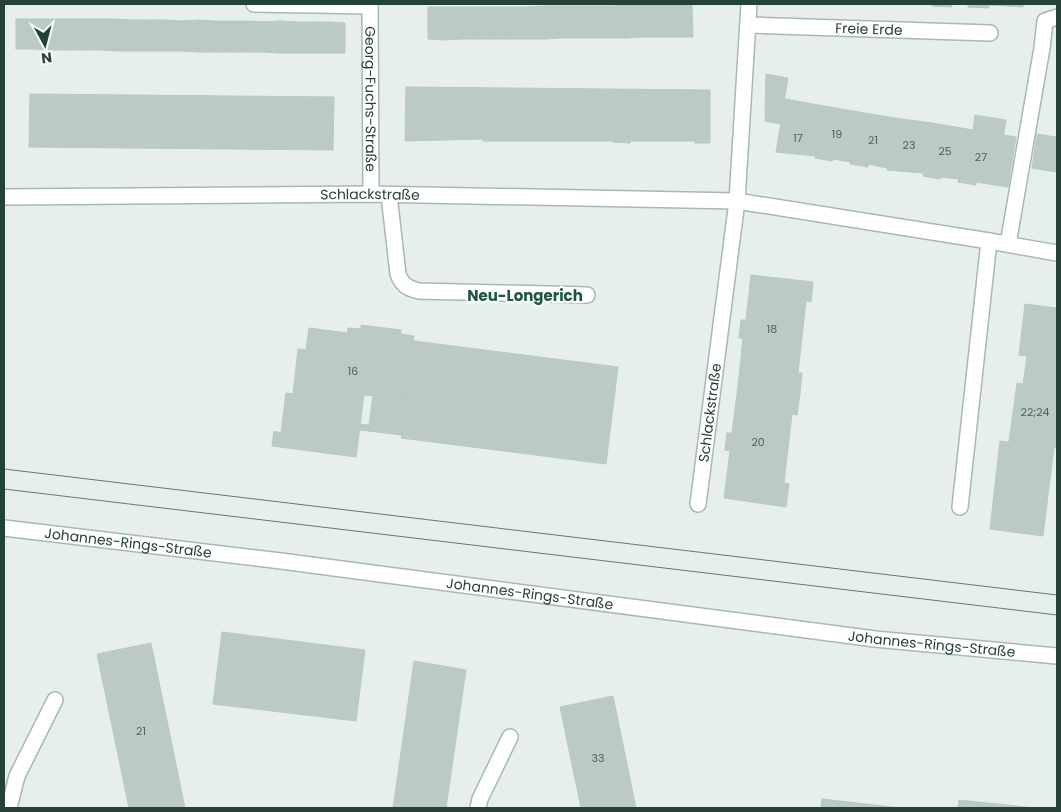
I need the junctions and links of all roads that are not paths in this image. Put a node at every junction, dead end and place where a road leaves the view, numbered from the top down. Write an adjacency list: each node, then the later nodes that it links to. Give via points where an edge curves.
1 (254, 4): 3 (street)
2 (748, 4): 5 (street)
3 (370, 5): 7 (street, Georg-Fuchs-Straße)
4 (1057, 17): 12 (street, via 1045,21)
5 (748, 25): 6 (street, Freie Erde); 10 (street)
6 (990, 33)
7 (371, 194): 8 (street, Schlackstraße); 9 (street, Schlackstraße)
8 (389, 195): 10 (street, Schlackstraße); 14 (street, via 398,274 408,288 419,291)
9 (4, 197)
10 (737, 201): 11 (street, Schlackstraße); 15 (street, Schlackstraße)
11 (989, 241): 12 (street, Schlackstraße); 16 (street)
12 (1008, 244): 13 (street, Schlackstraße)
13 (1057, 253)
14 (587, 295)
15 (698, 504)
16 (960, 507)
17 (4, 528): 18 (street, Johannes-Rings-Straße, via 874,639)
18 (1057, 656)
19 (55, 700): 21 (street, via 17,776)
20 (510, 737): 22 (street)
21 (9, 808)
22 (478, 808)

